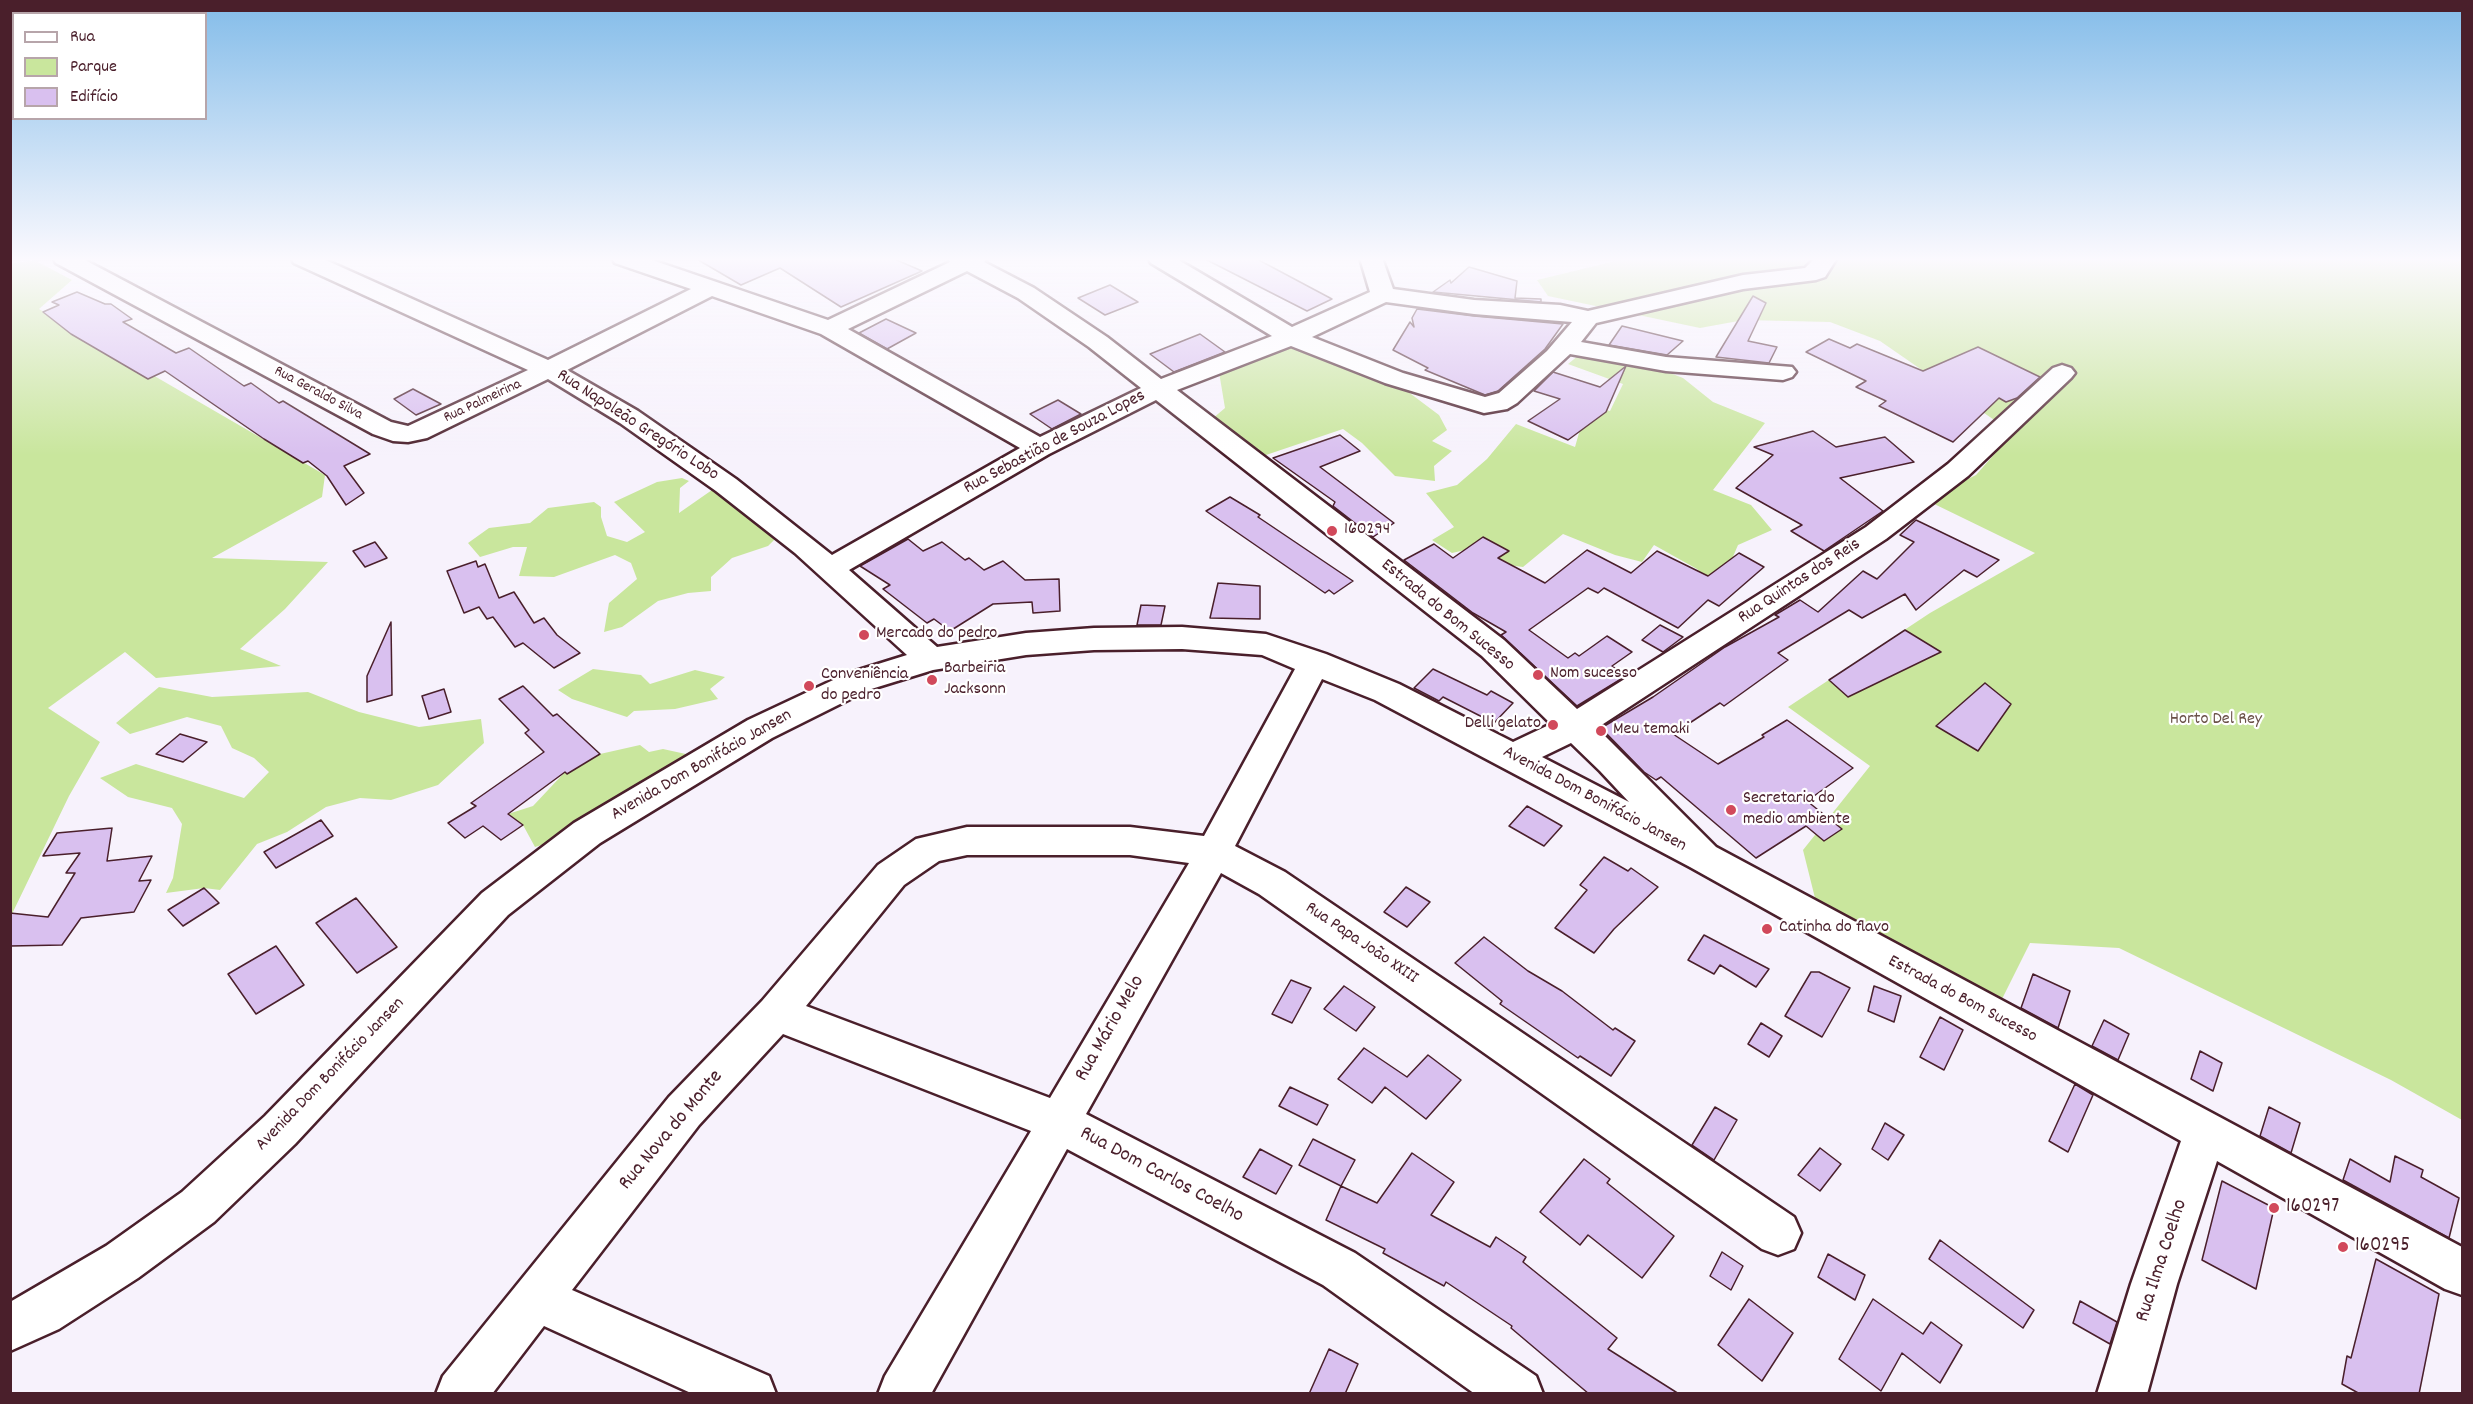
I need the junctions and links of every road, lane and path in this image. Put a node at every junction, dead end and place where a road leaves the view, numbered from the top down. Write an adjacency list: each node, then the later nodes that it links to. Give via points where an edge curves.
1 (187, 324): 17 (street, Rua Geraldo Silva)
2 (447, 324): 13 (street, Rua Napoleão Gregório Lobo)
3 (641, 324): 13 (street, Rua Palmeirina)
4 (813, 324): 10 (street)
5 (841, 324): 10 (street)
6 (1069, 324): 16 (street, Estrada do Bom Sucesso)
7 (1268, 324): 11 (street)
8 (1321, 324): 11 (street, Rua Sebastião de Souza Lopes)
9 (1583, 324): 12 (street)
10 (830, 329): 18 (street)
11 (1291, 337): 12 (street, via 1433,391 1492,405 1508,398); 16 (street, Rua Sebastião de Souza Lopes)
12 (1564, 346): 14 (street, via 1666,364)
13 (550, 370): 17 (street, Rua Palmeirina, via 418,432 393,434); 19 (street, Rua Napoleão Gregório Lobo, via 628,417 726,485)
14 (1784, 372)
15 (2062, 373): 22 (street, Rua Quintas dos Reis, via 1958,470 1876,533)
16 (1160, 388): 18 (street, Rua Sebastião de Souza Lopes); 22 (street, Estrada do Bom Sucesso, via 1493,648)
17 (382, 428)
18 (1039, 448): 19 (street, Rua Sebastião de Souza Lopes)
19 (829, 569): 20 (street, Rua Napoleão Gregório Lobo)
20 (931, 658): 21 (street, Avenida Dom Bonifácio Jansen, via 1026,644 1182,638 1266,645); 33 (street, Avenida Dom Bonifácio Jansen, via 857,681 760,729 578,840 495,904 280,1130 198,1207 122,1262 42,1312)
21 (1315, 662): 23 (street, Avenida Dom Bonifácio Jansen, via 1387,692); 24 (street, Rua Mário Melo)
22 (1574, 727): 23 (street, Rua Quintas dos Reis); 25 (street, Estrada do Bom Sucesso)
23 (1513, 757): 25 (street, Avenida Dom Bonifácio Jansen)
24 (1214, 852): 26 (street, Rua Papa João XXIII, via 1130,841 968,841 929,849); 28 (street, Rua Mário Melo); 30 (street, Rua Papa João XXIII, via 1272,883)
25 (1702, 857): 29 (street, Estrada do Bom Sucesso)
26 (891, 875): 27 (street, Rua Nova do Monte)
27 (776, 1013): 28 (street, Rua Dom Carlos Coelho); 32 (street, Rua Nova do Monte, via 684,1111)
28 (1057, 1121): 36 (street, Rua Mário Melo); 37 (street, Rua Dom Carlos Coelho, via 1339,1269)
29 (2206, 1130): 31 (street, Estrada do Bom Sucesso); 38 (street, Rua Ilma Coelho)
30 (1778, 1233)
31 (2463, 1272)
32 (535, 1298): 34 (street, Rua Nova do Monte); 35 (street)
33 (10, 1327)
34 (461, 1394)
35 (751, 1394)
36 (903, 1394)
37 (1518, 1394)
38 (2122, 1394)

